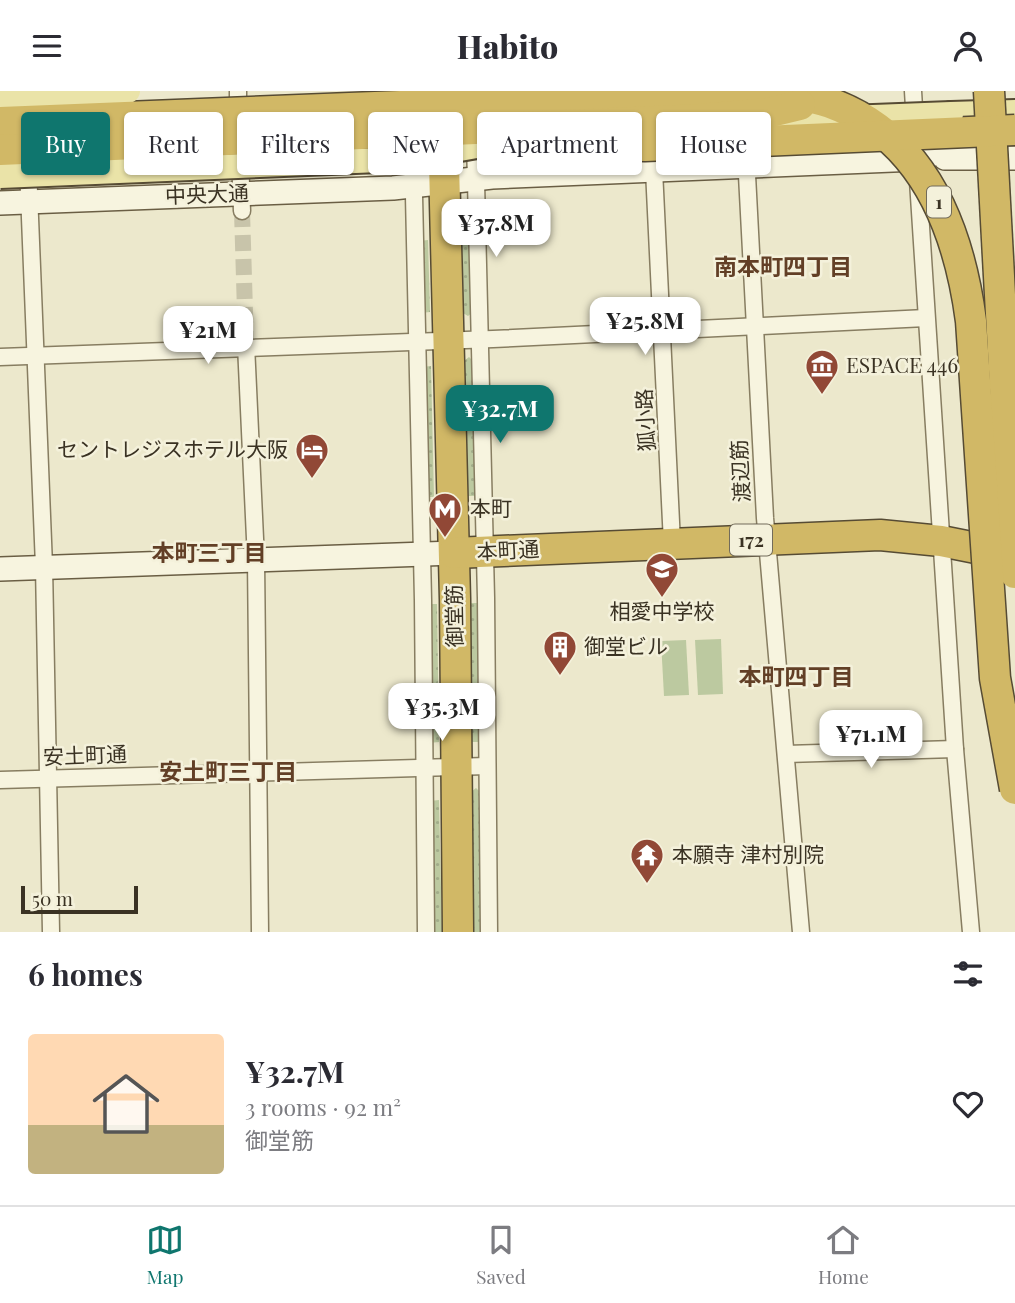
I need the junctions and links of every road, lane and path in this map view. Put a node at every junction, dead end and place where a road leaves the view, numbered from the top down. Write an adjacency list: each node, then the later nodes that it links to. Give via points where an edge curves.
1 (25, 91): 41 (street)
2 (128, 91): 15 (main road, bridge)
3 (237, 91): 43 (street)
4 (412, 91): 17 (street)
5 (418, 91): 16 (street)
6 (465, 91): 16 (street)
7 (474, 91): 29 (street)
8 (504, 91): 18 (highway, bridge)
9 (538, 91): 10 (main road)
10 (600, 91)
11 (742, 91): 19 (street, 渡辺筋)
12 (836, 91): 25 (highway, bridge, via 796,106 737,117)
13 (913, 91): 31 (street)
14 (989, 91): 63 (highway, bridge)
15 (0, 96)
16 (443, 104): 29 (street); 39 (highway, 御堂筋)
17 (412, 112)
18 (418, 112)
19 (743, 112)
20 (1015, 112): 37 (main road, 中央大通, bridge, via 564,130 461,151 368,161)
21 (463, 113): 72 (highway, 1, bridge, via 642,95 779,93 830,103 873,127 907,156 947,220 967,289 995,678)
22 (0, 122): 23 (highway, bridge)
23 (368, 122)
24 (368, 123): 28 (highway, bridge)
25 (463, 124)
26 (1015, 129): 27 (highway, bridge, via 613,147); 31 (street)
27 (463, 131)
28 (0, 150)
29 (475, 151): 38 (street)
30 (1015, 157): 31 (street)
31 (916, 159): 32 (street); 44 (street)
32 (771, 167)
33 (653, 170): 34 (street); 38 (street); 46 (street, 狐小路)
34 (656, 170)
35 (413, 175): 40 (street)
36 (746, 175): 45 (street, 渡辺筋)
37 (0, 176)
38 (476, 179): 39 (street, 中央大通); 47 (street)
39 (444, 183): 40 (street, 中央大通); 48 (highway, 御堂筋)
40 (413, 186): 43 (street, 中央大通); 49 (street)
41 (30, 202): 42 (street, 中央大通); 43 (street, 中央大通); 51 (street)
42 (0, 203)
43 (241, 203)
44 (926, 318): 45 (street); 54 (street)
45 (754, 326): 46 (street); 53 (street, 渡辺筋)
46 (662, 329): 47 (street); 55 (street, 狐小路)
47 (479, 339): 48 (street); 56 (street)
48 (448, 340): 49 (street); 57 (highway, 御堂筋)
49 (416, 341): 50 (street); 58 (street)
50 (247, 345): 51 (street); 60 (street)
51 (37, 355): 52 (street); 61 (street)
52 (0, 357)
53 (768, 540): 54 (highway, 本町通 / 172, via 880,535); 55 (highway, 本町通 / 172); 65 (street, 渡辺筋)
54 (941, 541): 59 (highway, 本町通 / 172); 64 (street)
55 (672, 543): 56 (highway, 本町通 / 172)
56 (485, 552): 57 (highway, 本町通 / 172); 66 (street)
57 (454, 553): 58 (street, 本町通); 68 (highway, 御堂筋)
58 (421, 554): 60 (street, 本町通); 67 (street)
59 (1015, 555)
60 (256, 560): 61 (street, 本町通); 69 (street)
61 (44, 566): 62 (street, 本町通); 70 (street)
62 (0, 569)
63 (1015, 573)
64 (955, 749): 65 (street); 79 (street)
65 (786, 754): 78 (street, 渡辺筋)
66 (487, 766): 68 (street, 安土町通); 77 (street)
67 (424, 767): 68 (street, 安土町通); 69 (street, 安土町通); 75 (street)
68 (456, 767): 76 (highway, 御堂筋)
69 (257, 771): 70 (street, 安土町通); 74 (street)
70 (48, 778): 71 (street, 安土町通); 73 (street)
71 (0, 780)
72 (1015, 789)
73 (51, 932)
74 (260, 932)
75 (426, 932)
76 (458, 932)
77 (489, 932)
78 (802, 932)
79 (971, 932)

